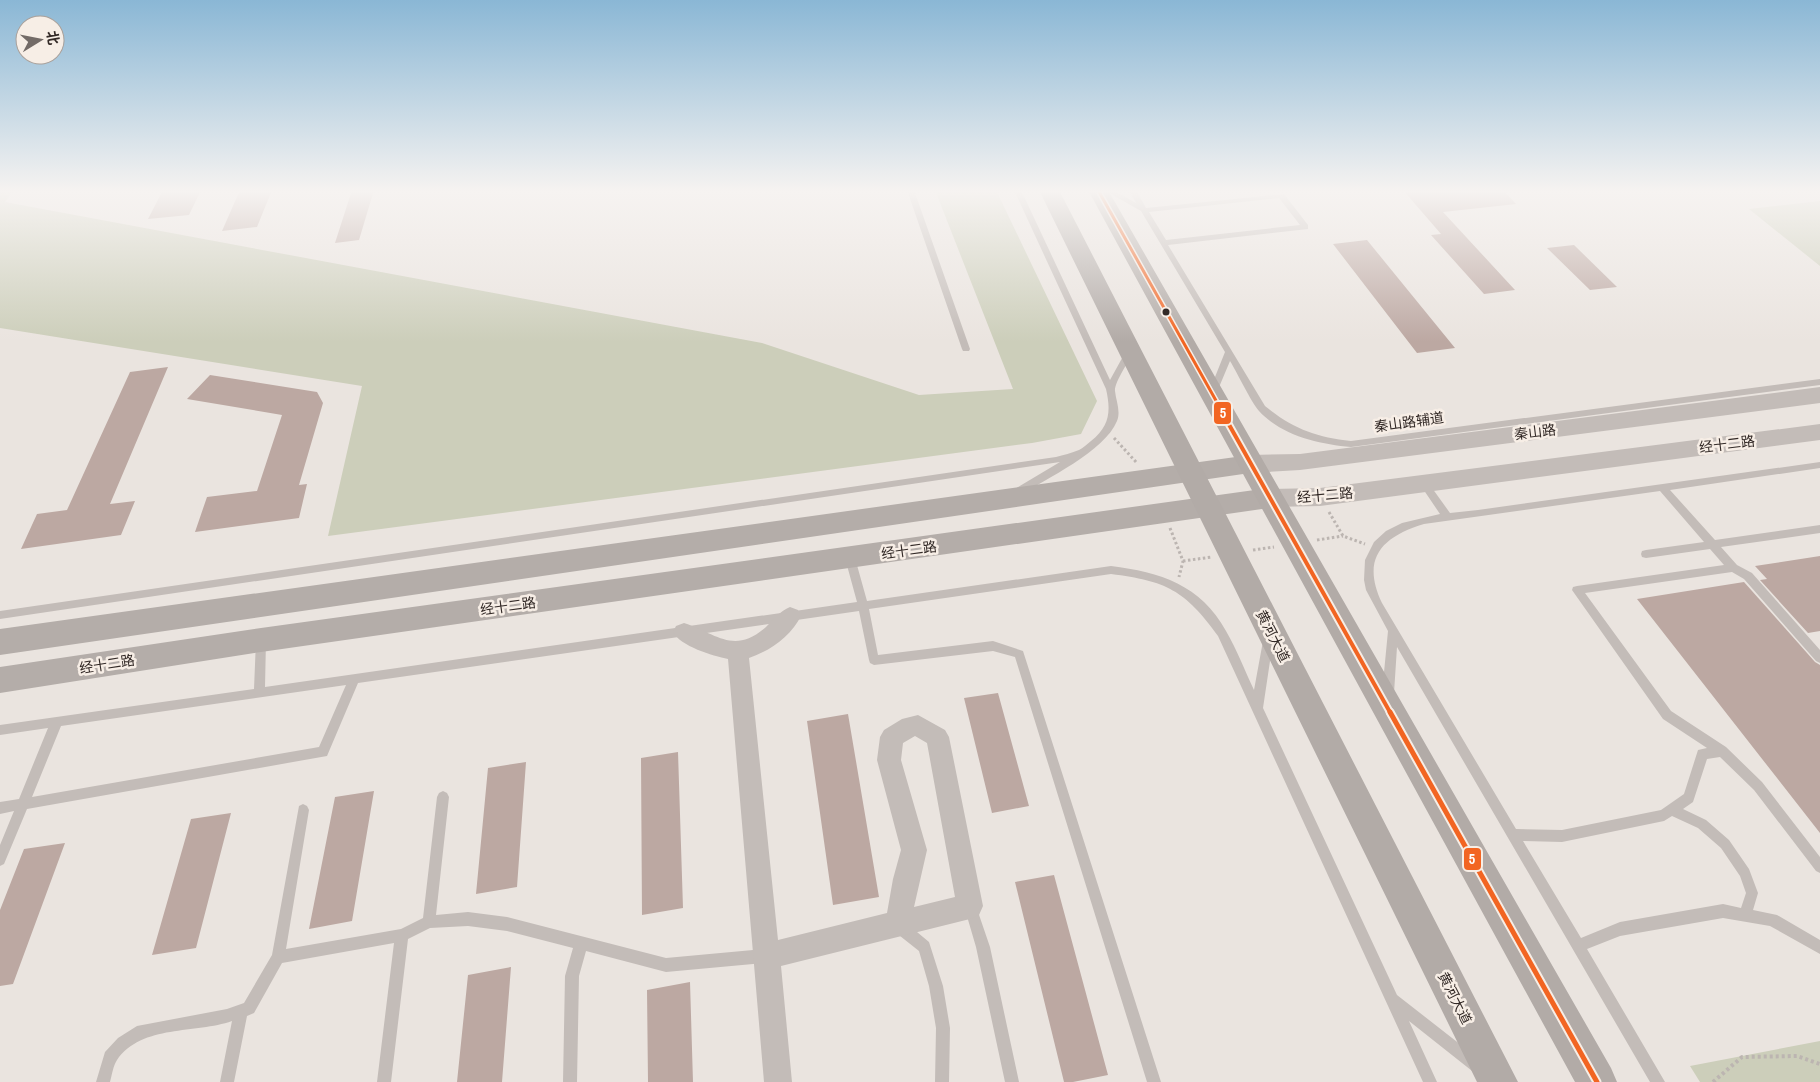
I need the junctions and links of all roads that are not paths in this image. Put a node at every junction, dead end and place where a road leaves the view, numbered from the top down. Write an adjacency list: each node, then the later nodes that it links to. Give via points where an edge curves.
1 (928, 240): 7 (lane)
2 (1041, 240): 11 (lane)
3 (1074, 240): 8 (main road, 黄河大道)
4 (1126, 240): 12 (main road)
5 (1185, 240): 6 (lane)
6 (1163, 243): 9 (lane, 秦山路辅道)
7 (966, 349)
8 (1130, 352): 11 (lane); 19 (main road, 黄河大道)
9 (1228, 352): 10 (lane, 秦山路辅道, via 1262,408 1279,423 1326,442 1351,444); 12 (lane)
10 (1820, 382)
11 (1110, 389): 15 (lane, via 1115,406 1111,424 1100,440)
12 (1211, 395): 17 (main road)
13 (1820, 395): 16 (street, 秦山路)
14 (1820, 432): 20 (street, 经十二路)
15 (1080, 453): 23 (lane); 33 (lane, via 1046,461)
16 (1320, 459): 17 (street, 秦山路); 22 (street)
17 (1250, 464): 19 (main road); 24 (main road)
18 (1820, 465): 21 (lane)
19 (1191, 473): 23 (main road); 25 (main road, 黄河大道)
20 (1424, 483): 22 (street, 经十二路); 26 (lane)
21 (1663, 488): 26 (lane); 28 (lane)
22 (1343, 494): 24 (street, 经十二路)
23 (1007, 498): 39 (main road)
24 (1269, 498): 25 (main road, 经十二路); 46 (main road)
25 (1209, 508): 30 (main road, 经十二路); 35 (main road, 黄河大道)
26 (1447, 516): 37 (lane, via 1398,528 1380,541 1369,559 1368,581)
27 (1820, 529): 28 (lane)
28 (1713, 545): 29 (lane); 31 (lane)
29 (1646, 554)
30 (850, 558): 32 (lane); 38 (main road, 经十二路)
31 (1733, 568): 41 (lane, via 1748,576); 49 (lane, via 1576,590 1667,716)
32 (863, 606): 34 (lane); 45 (lane, via 1111,570 1144,574 1176,586 1203,607 1222,633); 77 (lane, via 874,660 993,646 1019,654)
33 (0, 615)
34 (790, 616): 36 (lane); 40 (street, via 772,636)
35 (1270, 630): 45 (lane); 79 (main road, 黄河大道)
36 (684, 632): 40 (street, via 703,643); 42 (lane)
37 (1393, 632): 46 (lane); 55 (lane)
38 (261, 640): 43 (main road, 经十二路); 44 (lane)
39 (0, 642)
40 (738, 652): 66 (street)
41 (1820, 658)
42 (354, 679): 44 (lane); 51 (lane, via 323,752)
43 (0, 680)
44 (259, 693): 47 (lane)
45 (1257, 709): 68 (lane)
46 (1387, 709): 80 (main road)
47 (57, 721): 48 (lane); 51 (lane)
48 (0, 730)
49 (1722, 751): 54 (lane, via 1702,754 1690,798); 57 (lane, via 1758,786)
50 (443, 798): 60 (lane)
51 (24, 805): 52 (lane); 56 (lane)
52 (0, 808)
53 (303, 810): 67 (lane)
54 (1672, 810): 55 (lane, via 1664,815 1562,836); 59 (lane, via 1702,824 1724,844 1745,873 1752,893)
55 (1513, 835): 64 (lane)
56 (0, 860)
57 (1820, 867)
58 (970, 906): 61 (street); 61 (street, via 937,737 918,725 910,726 892,737 889,760 914,850); 76 (lane)
59 (1745, 914): 64 (lane, via 1723,911 1620,929); 65 (lane, via 1772,920)
60 (429, 922): 62 (lane); 63 (lane, via 468,919 507,924)
61 (898, 925): 66 (street); 75 (lane, via 924,947 936,986 943,1028)
62 (402, 935): 67 (lane); 72 (lane)
63 (581, 944): 66 (lane, via 666,965); 73 (lane, via 572,976)
64 (1579, 946): 81 (lane)
65 (1820, 947)
66 (766, 956): 74 (street)
67 (278, 957): 69 (lane, via 249,1008)
68 (1392, 999): 78 (lane); 79 (lane)
69 (241, 1011): 70 (lane, via 142,1031 110,1057); 71 (lane)
70 (103, 1082)
71 (227, 1082)
72 (384, 1082)
73 (570, 1082)
74 (778, 1082)
75 (942, 1082)
76 (1012, 1082)
77 (1154, 1082)
78 (1430, 1082)
79 (1497, 1082)
80 (1597, 1082)
81 (1658, 1082)

